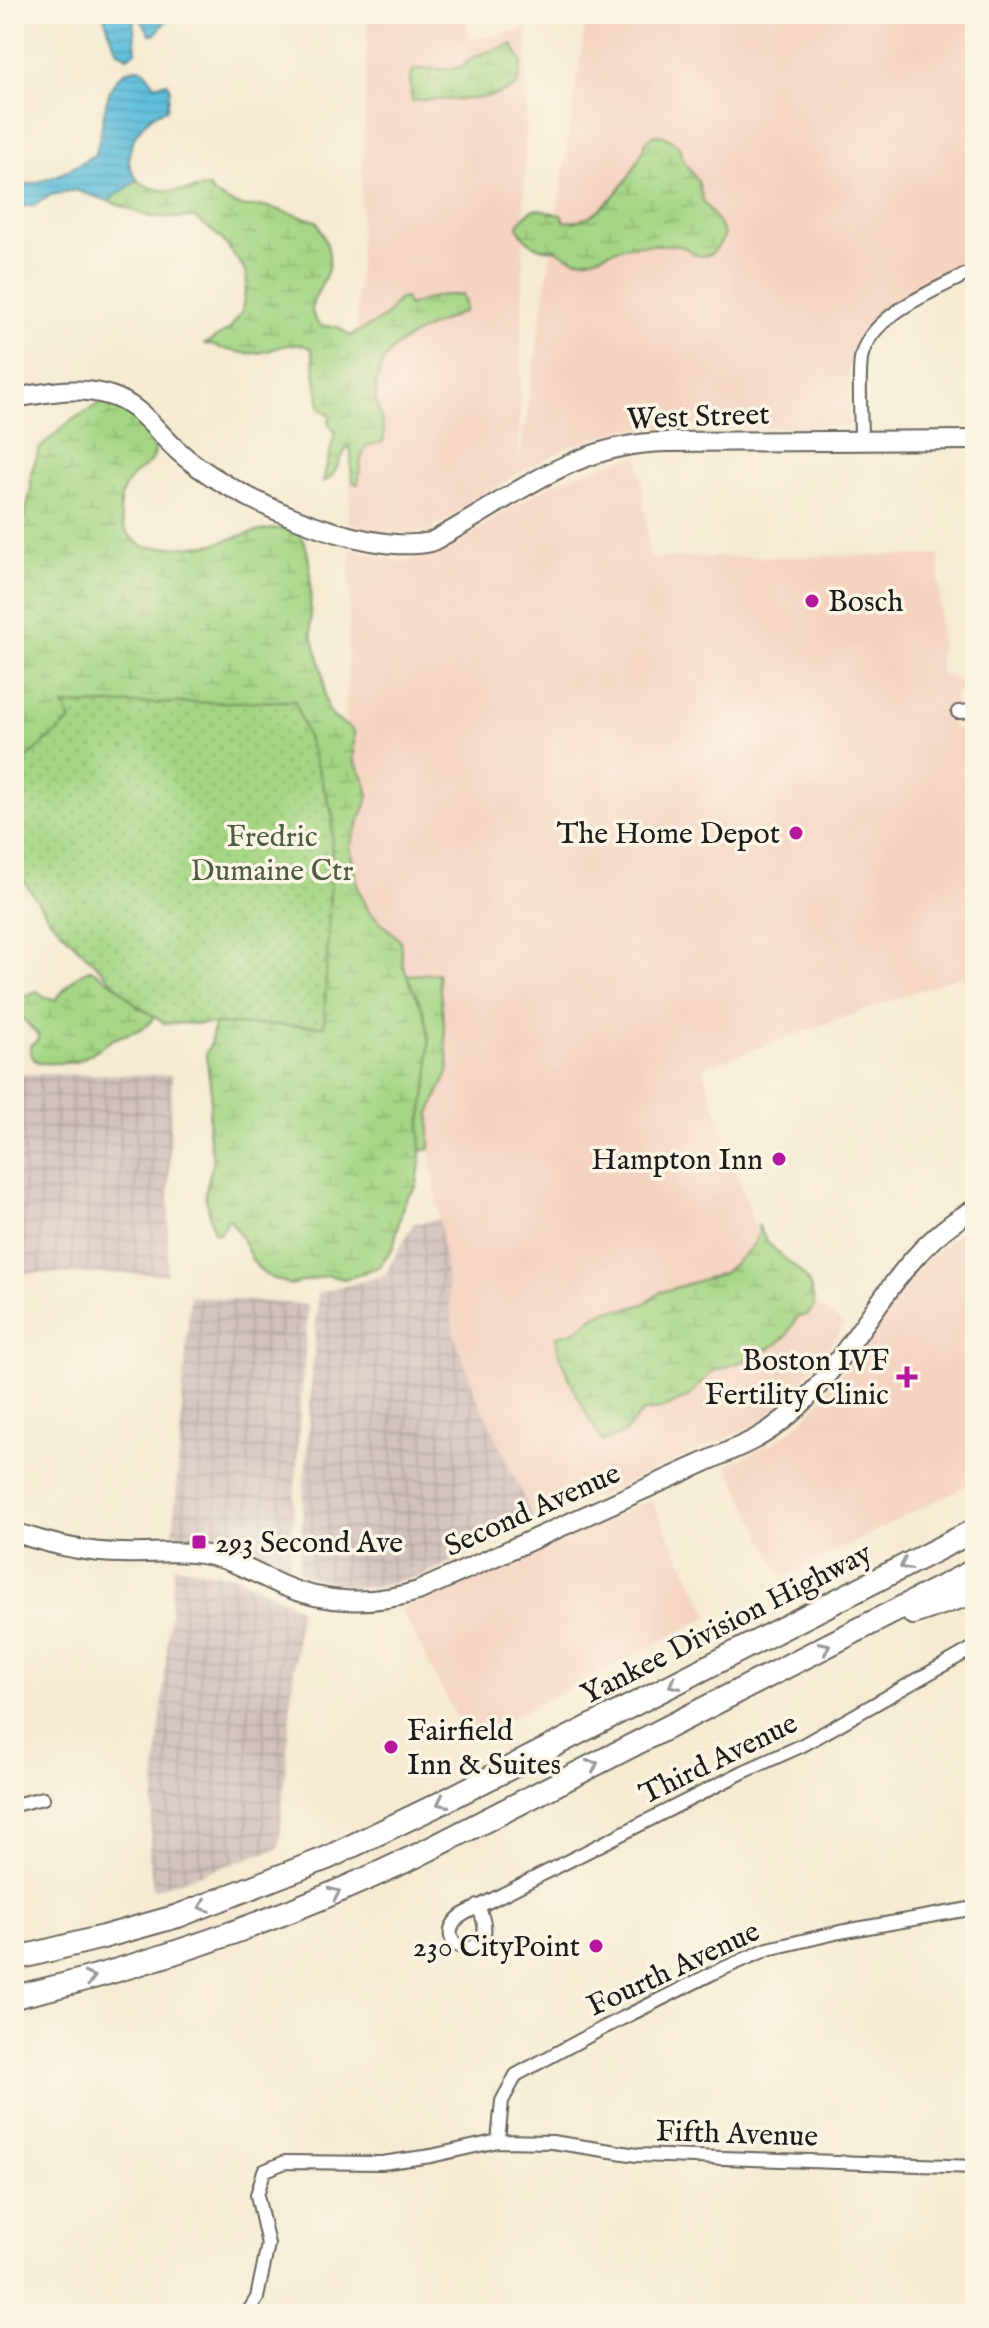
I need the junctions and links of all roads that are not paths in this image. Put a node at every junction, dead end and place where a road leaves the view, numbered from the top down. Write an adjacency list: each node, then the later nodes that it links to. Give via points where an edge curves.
1 (975, 270): 3 (street, via 875,329 862,357)
2 (14, 398): 3 (street, West Street, via 75,390 113,396 142,414 177,450 214,477 281,511 352,538 396,546 431,542 568,462 595,452 656,442)
3 (861, 440): 4 (street, West Street)
4 (975, 440)
5 (975, 711): 6 (street)
6 (958, 712)
7 (975, 1209): 9 (street, Second Avenue, via 921,1249 816,1389 769,1432 418,1591 382,1600 331,1599 298,1592 218,1557 98,1552)
8 (975, 1530): 18 (highway, Yankee Division Highway, one-way to 18, via 327,1858 178,1916)
9 (14, 1532)
10 (975, 1570): 12 (highway)
11 (975, 1592): 12 (highway)
12 (866, 1626): 19 (highway, one-way to 12, via 144,1963 328,1896)
13 (975, 1647): 16 (street, Third Avenue, via 801,1746)
14 (43, 1798): 15 (street)
15 (14, 1805)
16 (478, 1906)
17 (975, 1908): 20 (street, Fourth Avenue, via 775,1947 713,1973 516,2075 502,2101)
18 (14, 1959)
19 (14, 1997)
20 (498, 2141): 21 (street, Fifth Avenue, via 552,2142 637,2155); 22 (street, Fifth Avenue, via 382,2163 285,2162 264,2171 257,2195 268,2244 257,2298)
21 (975, 2167)
22 (247, 2314)

